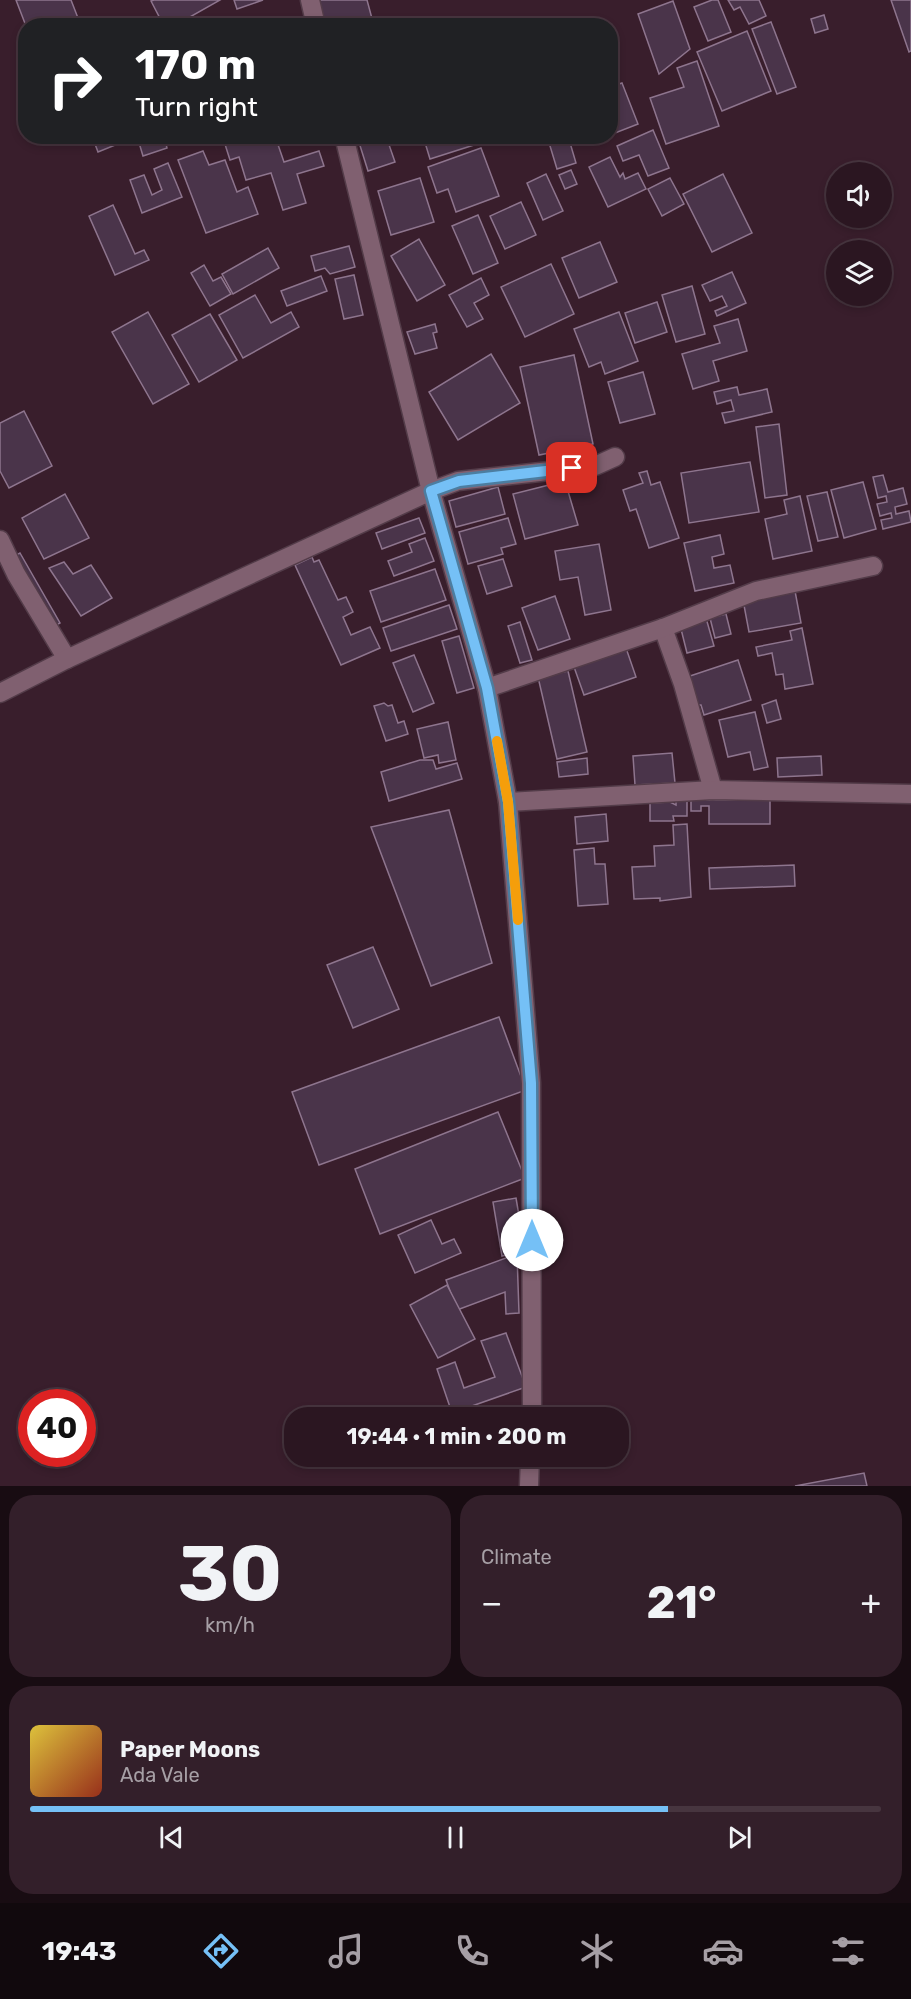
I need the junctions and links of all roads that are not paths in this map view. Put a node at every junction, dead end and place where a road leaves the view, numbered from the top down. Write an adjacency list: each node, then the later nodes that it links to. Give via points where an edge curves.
1 (310, 0): 2 (street)
2 (314, 18)
3 (346, 144): 5 (street)
4 (615, 457): 5 (street, via 595,466 459,481)
5 (431, 491): 9 (street); 10 (street)
6 (0, 540): 9 (street)
7 (873, 566): 8 (street, via 756,591)
8 (663, 628): 10 (street); 12 (street)
9 (67, 659): 11 (street)
10 (487, 688): 14 (street)
11 (0, 693)
12 (713, 790): 13 (street); 14 (street)
13 (911, 794)
14 (508, 802): 15 (street, via 531,1083)
15 (532, 1407)
16 (529, 1467): 17 (street)
17 (528, 1486)

